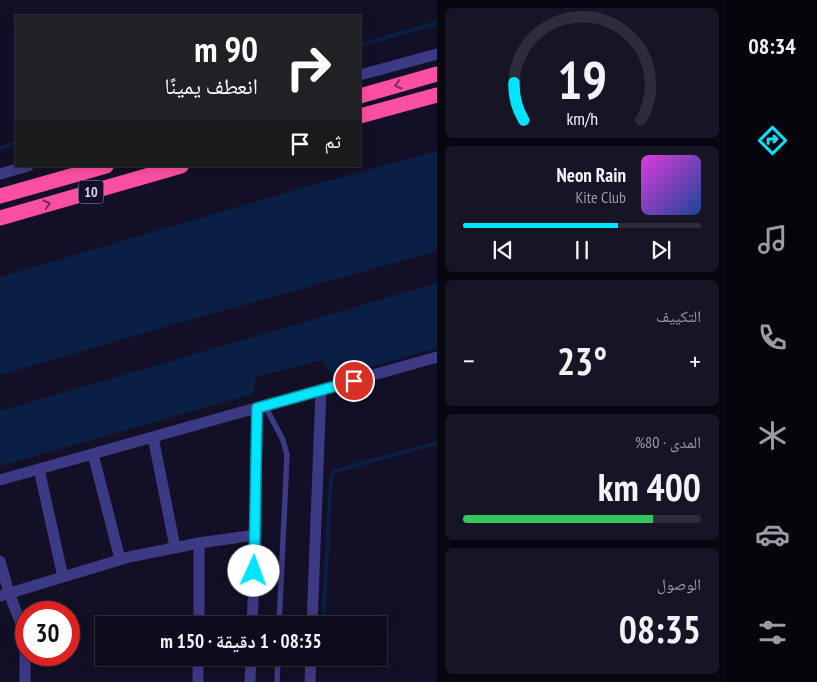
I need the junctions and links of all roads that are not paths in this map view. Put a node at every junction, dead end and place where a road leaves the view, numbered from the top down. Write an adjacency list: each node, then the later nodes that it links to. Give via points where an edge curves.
1 (437, 54): 3 (street)
2 (437, 74): 5 (highway, one-way to 5)
3 (361, 75)
4 (437, 95): 6 (highway)
5 (361, 96)
6 (361, 116)
7 (24, 167): 10 (street)
8 (102, 167): 11 (highway, 10)
9 (178, 167): 12 (highway, 10, one-way to 9)
10 (0, 174)
11 (0, 196)
12 (0, 218)
13 (437, 357): 14 (street)
14 (321, 390): 15 (street); 30 (street)
15 (261, 407): 16 (street); 20 (street); 29 (lane, via 283,440 287,455)
16 (152, 437): 17 (street); 22 (street)
17 (92, 454): 18 (street); 23 (street)
18 (39, 469): 19 (street); 25 (street)
19 (0, 480)
20 (256, 536): 21 (street); 28 (street)
21 (199, 543): 22 (street); 27 (street)
22 (175, 547): 23 (street)
23 (120, 559): 25 (street)
24 (0, 561): 26 (street)
25 (63, 577): 26 (street)
26 (4, 594): 35 (street, via 25,634)
27 (199, 616)
28 (252, 616)
29 (280, 616)
30 (312, 616)
31 (198, 666): 36 (street)
32 (251, 666): 37 (street)
33 (278, 666): 38 (lane)
34 (311, 666): 39 (street)
35 (25, 682)
36 (198, 682)
37 (250, 682)
38 (277, 682)
39 (310, 682)

